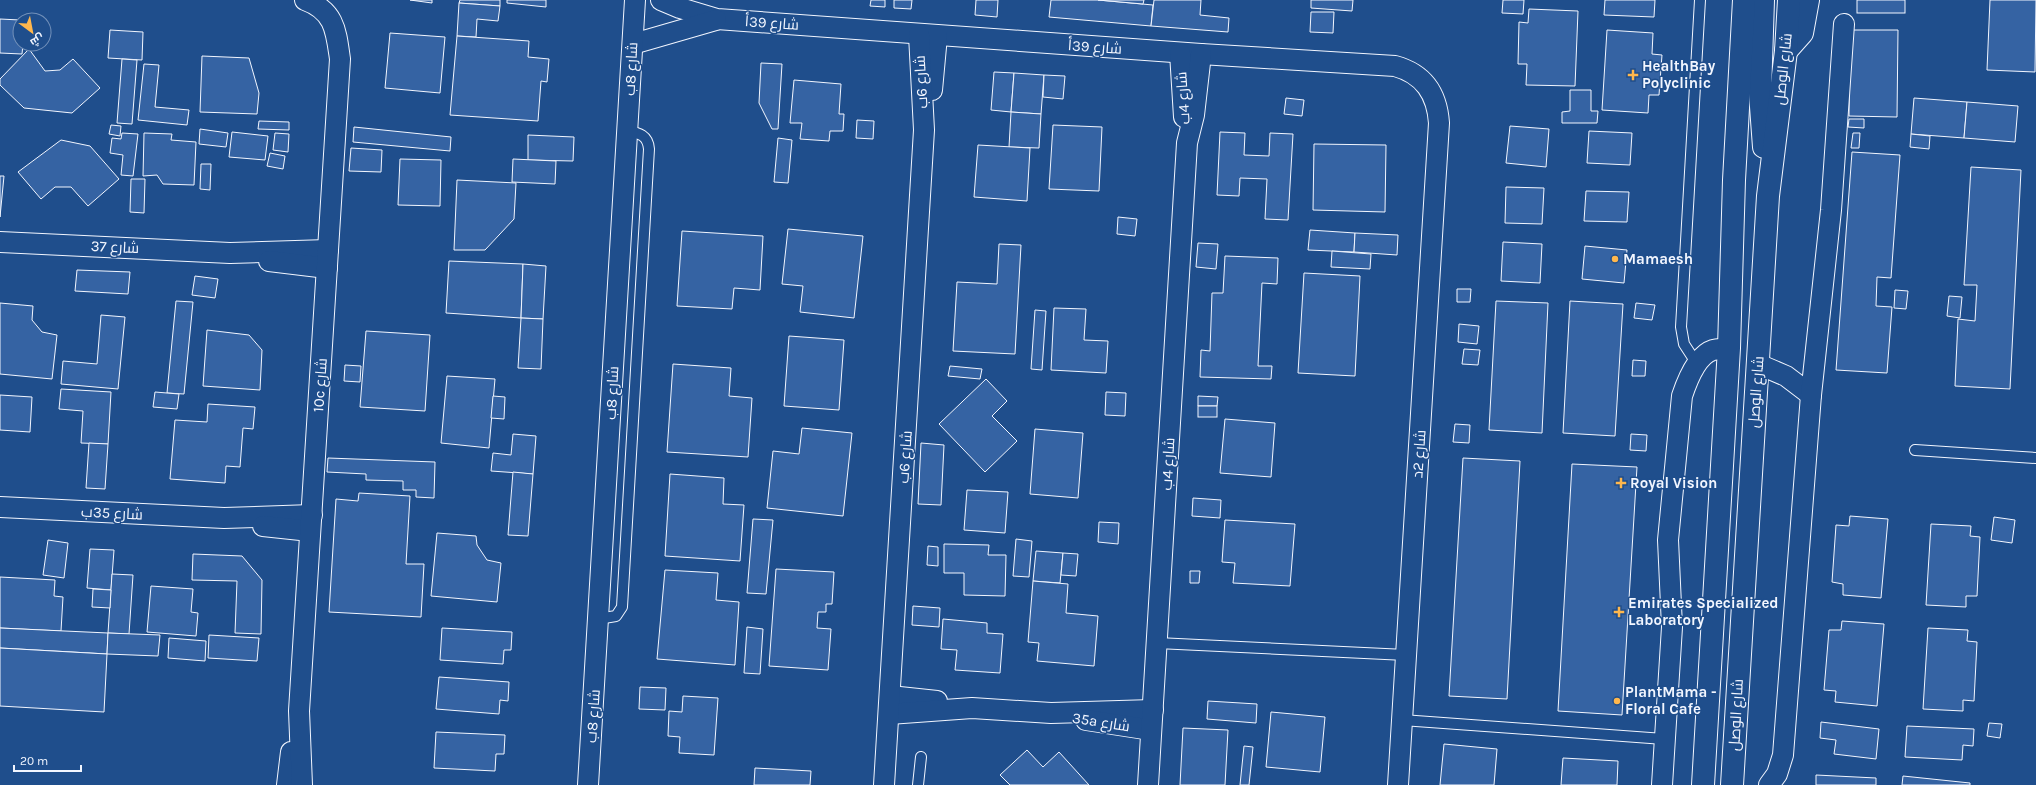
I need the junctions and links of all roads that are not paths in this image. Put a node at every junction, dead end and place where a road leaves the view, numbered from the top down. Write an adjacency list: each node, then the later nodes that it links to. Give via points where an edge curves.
1 (305, 0): 20 (street, 10c شارع, via 318,5 330,17 337,32 340,59)
2 (635, 0): 12 (street, شارع 8ب)
3 (661, 0): 9 (street, شارع 39أ)
4 (1700, 0): 22 (lane, via 1681,327 1684,344)
5 (1763, 0): 18 (main road, via 1760,93)
6 (1789, 0): 13 (main road, شارع الوصل)
7 (1808, 0): 13 (main road, via 1802,32)
8 (1743, 3): 21 (main road, شارع الوصل)
9 (718, 19): 11 (street, شارع 39أ); 12 (street, شارع 39أ)
10 (1844, 24): 24 (street, via 1830,210)
11 (928, 35): 14 (street, شارع 39أ); 31 (street, شارع 6ب)
12 (633, 44): 41 (street, شارع 8ب)
13 (1786, 51): 18 (main road, شارع الوصل)
14 (1180, 53): 15 (street, شارع 39أ); 17 (street, شارع 4ب)
15 (1201, 54): 16 (street, شارع 39أ, via 1395,66 1414,74 1429,88 1438,111); 17 (street, شارع 4ب, via 1194,115)
16 (1439, 123): 30 (street, شارع 2د)
17 (1187, 143): 29 (street, شارع 4ب)
18 (1768, 196): 23 (main road, شارع الوصل)
19 (0, 242): 20 (street, شارع 37, via 230,253 261,260)
20 (328, 259): 28 (street, 10c شارع)
21 (1728, 348): 22 (street, via 1711,351); 47 (main road, شارع الوصل)
22 (1696, 364): 37 (street, via 1682,396 1669,527 1672,620)
23 (1758, 364): 24 (street, via 1786,376); 48 (main road, شارع الوصل)
24 (1811, 395): 49 (street, via 1784,755 1777,774)
25 (1915, 450): 26 (lane)
26 (2036, 458)
27 (0, 507): 28 (street, شارع 35ب, via 224,518 255,525)
28 (311, 523): 33 (street, 10c شارع)
29 (1157, 643): 30 (lane); 32 (street, شارع 4ب)
30 (1406, 655): 35 (street, شارع 2د)
31 (889, 705): 34 (street, 35a شارع, via 941,702 972,708); 42 (street, شارع 6ب)
32 (1153, 710): 34 (street, 35a شارع); 36 (street, شارع 4ب)
33 (299, 711): 39 (street, 10c شارع); 40 (street, 10c شارع)
34 (1051, 713): 36 (street, 35a شارع)
35 (1402, 720): 37 (lane); 45 (street, شارع 2د)
36 (1152, 730): 44 (street, شارع 4ب)
37 (1664, 739): 46 (street)
38 (921, 757): 43 (lane)
39 (287, 785)
40 (302, 785)
41 (588, 785)
42 (884, 785)
43 (918, 785)
44 (1148, 785)
45 (1398, 785)
46 (1662, 785)
47 (1703, 785)
48 (1732, 785)
49 (1769, 785)

